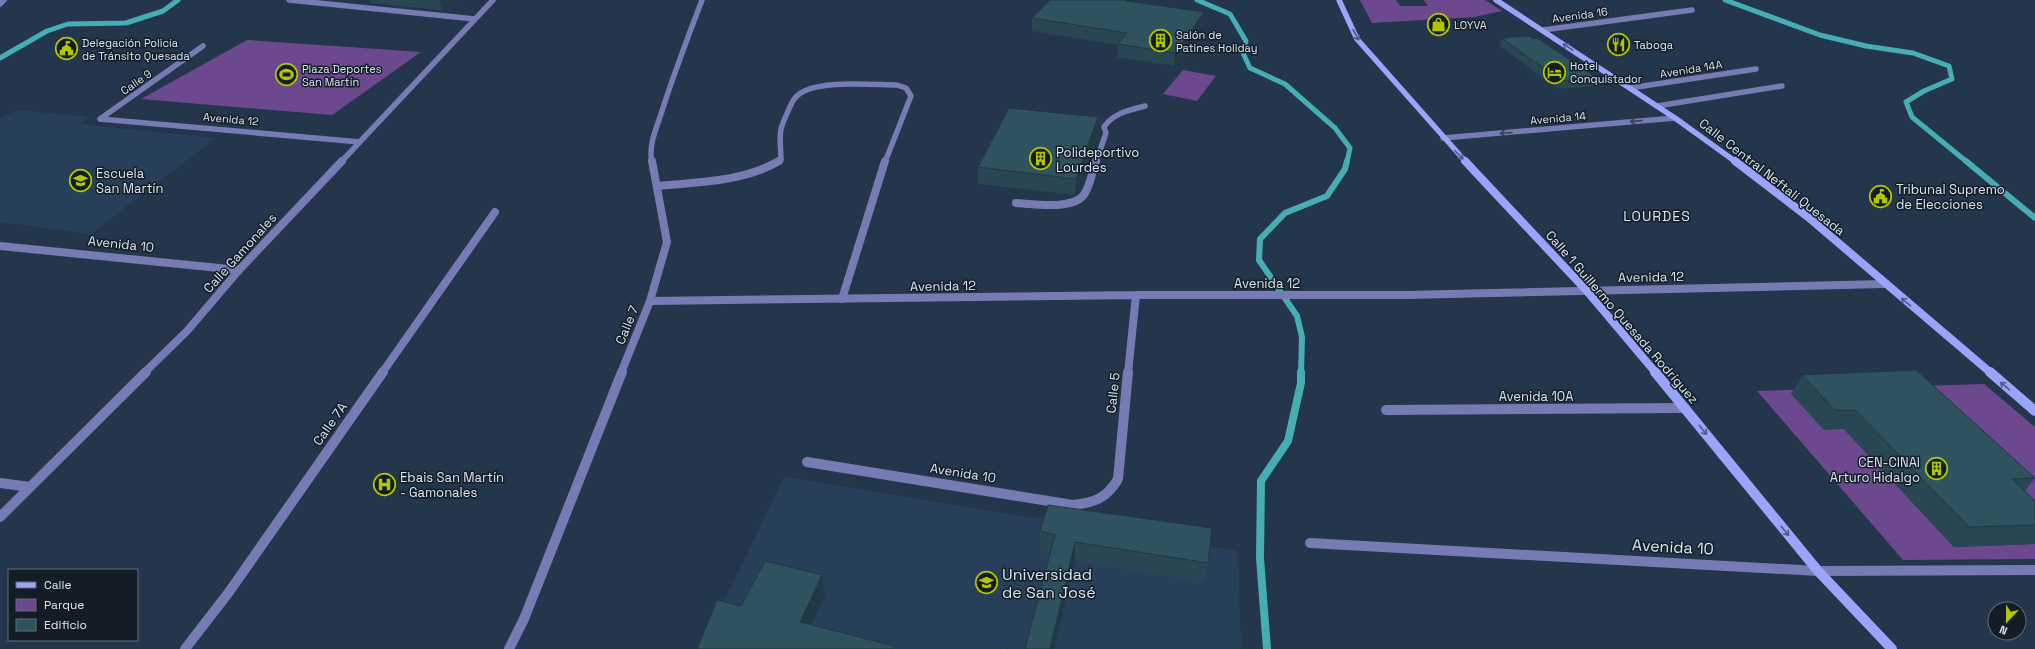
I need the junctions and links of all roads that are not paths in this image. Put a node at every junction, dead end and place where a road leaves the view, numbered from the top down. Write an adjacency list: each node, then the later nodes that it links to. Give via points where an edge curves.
1 (4, 0): 7 (street)
2 (289, 0): 9 (street)
3 (493, 0): 9 (street, Calle Gamonales)
4 (702, 0): 21 (street, Calle 7, via 675,69 654,136 650,153)
5 (1339, 0): 19 (main road, Calle 1 Guillermo Quesada Rodríguez, one-way to 19, via 1358,39)
6 (1496, 0): 10 (main road, Calle Central Neftalí Quesada)
7 (0, 4)
8 (1692, 10): 10 (street, Avenida 16)
9 (475, 19): 20 (street, Calle Gamonales)
10 (1543, 30): 14 (main road, Calle Central Neftalí Quesada, one-way to 10)
11 (203, 46): 18 (street, Calle 9)
12 (1756, 69): 14 (street, Avenida 14A)
13 (1782, 86): 16 (street)
14 (1630, 88): 16 (main road, Calle Central Neftalí Quesada)
15 (1145, 106): 22 (street, via 1121,113 1107,122 1104,127 1106,134 1080,202 1069,205)
16 (1657, 106): 17 (main road, Calle Central Neftalí Quesada)
17 (1675, 118): 19 (street, Avenida 14, one-way to 19); 26 (main road, Calle Central Neftalí Quesada, via 1808,218)
18 (100, 119): 20 (street, Avenida 12)
19 (1443, 138): 27 (main road, Calle 1 Guillermo Quesada Rodríguez, one-way to 27)
20 (360, 142): 25 (street, Calle Gamonales)
21 (657, 186): 29 (street, via 750,174 771,168 780,160 781,130 789,108 795,98 803,92 836,84 897,84 906,88 911,96 880,175); 30 (street, Calle 7, via 667,242)
22 (1016, 203)
23 (495, 212): 42 (street, Calle 7A, via 229,592)
24 (0, 246): 25 (street, Avenida 10)
25 (239, 270): 36 (street, Calle Gamonales, via 187,331)
26 (1884, 284): 27 (street, Avenida 12); 33 (main road, Calle Central Neftalí Quesada, one-way to 26)
27 (1586, 290): 28 (street, Avenida 12, via 1407,295); 31 (main road, Calle 1 Guillermo Quesada Rodríguez)
28 (1136, 295): 29 (street, Avenida 12); 37 (street, Calle 5, via 1118,479)
29 (842, 299): 30 (street, Avenida 12)
30 (650, 301): 43 (street, Calle 7, via 524,619)
31 (1685, 408): 32 (street, Avenida 10A); 41 (main road, Calle 1 Guillermo Quesada Rodríguez, one-way to 41)
32 (1386, 410)
33 (2035, 411)
34 (807, 462): 37 (street, Avenida 10, via 1073,504 1101,500)
35 (0, 483): 36 (street)
36 (30, 487): 38 (street, Calle Gamonales)
37 (1111, 491)
38 (0, 517)
39 (1310, 543): 41 (street, Avenida 10)
40 (2035, 570): 41 (street, Avenida 10)
41 (1818, 571): 44 (main road, Calle 1 Guillermo Quesada Rodríguez)
42 (185, 649)
43 (509, 649)
44 (1892, 649)

